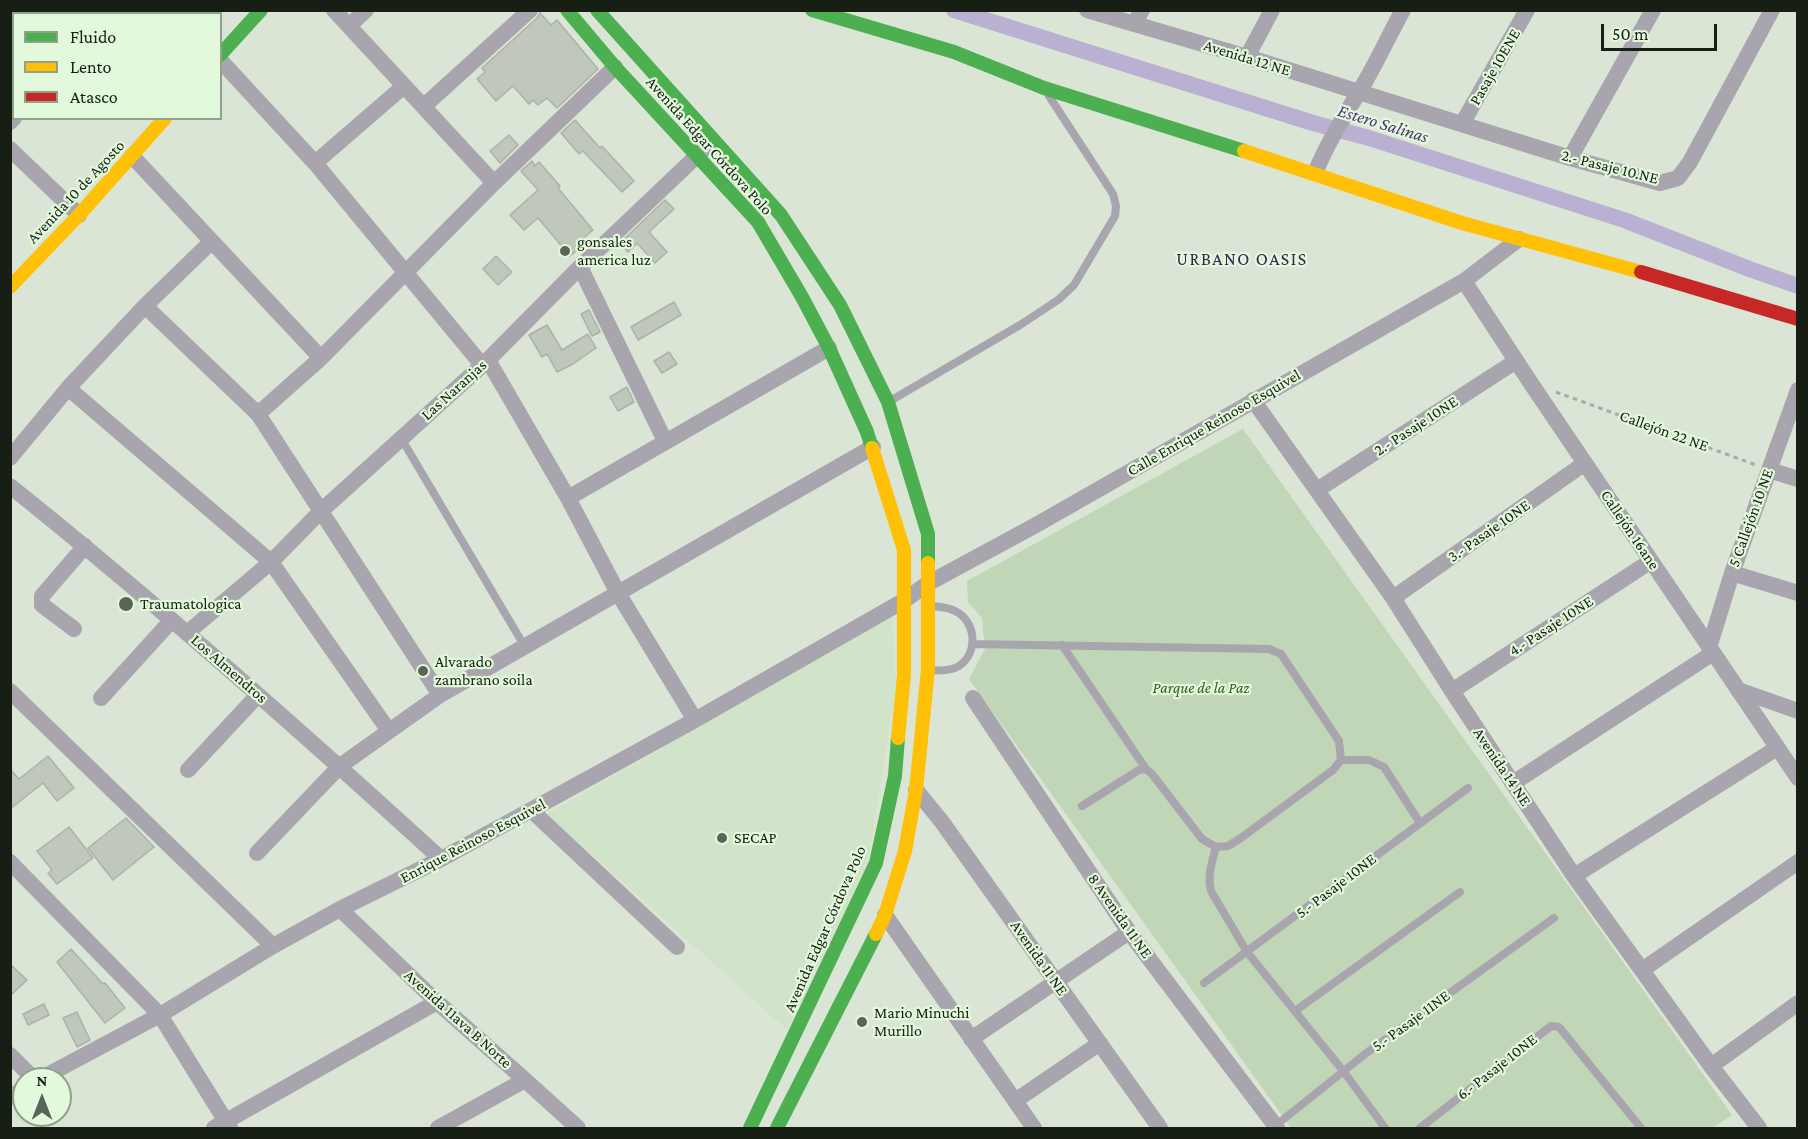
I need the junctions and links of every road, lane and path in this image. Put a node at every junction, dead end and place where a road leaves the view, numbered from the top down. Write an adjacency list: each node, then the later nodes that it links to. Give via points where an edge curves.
1 (261, 10): 16 (main road)
2 (334, 10): 15 (street)
3 (366, 10): 15 (street)
4 (530, 10): 23 (street)
5 (567, 10): 19 (main road, Avenida Edgar Córdova Polo)
6 (597, 10): 26 (main road, Avenida Edgar Córdova Polo)
7 (812, 10): 21 (main road, via 954,52)
8 (1087, 10): 14 (street, Avenida 12 NE)
9 (1272, 10): 17 (street)
10 (1403, 10): 22 (street)
11 (1527, 10): 25 (street, Pasaje 10ENE)
12 (1653, 10): 30 (street)
13 (1772, 10): 30 (street, 2.- Pasaje 10.NE, via 1678,178 1660,183)
14 (1138, 17): 17 (street, Avenida 12 NE)
15 (349, 26): 20 (street)
16 (222, 53)
17 (1247, 57): 22 (street, Avenida 12 NE)
18 (222, 62): 31 (street)
19 (615, 67): 28 (main road, Avenida Edgar Córdova Polo); 33 (street)
20 (404, 86): 23 (street); 31 (street)
21 (1044, 88): 32 (main road); 51 (lane, via 1113,194 1115,216 1074,285 1058,300)
22 (1354, 99): 25 (street, 2.- Pasaje 10.NE); 32 (street)
23 (424, 106): 33 (street)
24 (163, 120): 29 (main road, Avenida 10 de Agosto)
25 (1462, 124): 30 (street, 2.- Pasaje 10.NE)
26 (714, 141): 28 (street, Las Naranjas); 51 (main road, Avenida Edgar Córdova Polo, via 781,215 840,305)
27 (10, 149): 34 (street)
28 (698, 155): 37 (street, Las Naranjas); 43 (main road, Avenida Edgar Córdova Polo, via 758,222)
29 (132, 156): 34 (main road, Avenida 10 de Agosto); 36 (street)
30 (1570, 158)
31 (315, 163): 38 (street)
32 (1315, 172): 35 (main road, via 1462,223)
33 (494, 183): 38 (street)
34 (79, 215): 40 (main road, Avenida 10 de Agosto)
35 (1519, 238): 39 (street, Calle Enrique Reinoso Esquivel); 42 (main road)
36 (212, 241): 41 (street); 44 (street)
37 (580, 267): 46 (street, Las Naranjas); 54 (street)
38 (405, 273): 44 (street); 46 (street)
39 (1464, 281): 45 (street, Callejón 16ane); 50 (street, Calle Enrique Reinoso Esquivel)
40 (10, 287)
41 (145, 306): 48 (street); 52 (street)
42 (1797, 319)
43 (829, 348): 54 (street); 55 (main road, Avenida Edgar Córdova Polo)
44 (321, 358): 52 (street)
45 (1516, 361): 47 (street, Callejón 16ane); 61 (street, 2.- Pasaje 10NE)
46 (485, 362): 53 (street, Las Naranjas); 62 (street)
47 (1530, 382): 57 (street, Callejón 16ane); 58 (path, Callejón 22 NE)
48 (68, 388): 56 (street); 66 (street)
49 (1797, 390): 58 (street, 5 Callejón 10 NE)
50 (1253, 400): 61 (street, Avenida 14 NE); 68 (street, Calle Enrique Reinoso Esquivel)
51 (888, 402): 68 (main road, Avenida Edgar Córdova Polo, via 928,534)
52 (258, 414): 63 (street)
53 (401, 438): 63 (street, Las Naranjas); 79 (lane)
54 (665, 441): 62 (street)
55 (873, 447): 69 (street); 72 (main road, Avenida Edgar Córdova Polo, via 904,550)
56 (10, 458)
57 (1585, 463): 65 (street, Callejón 16ane); 71 (street, 3.- Pasaje 10NE)
58 (1769, 470): 59 (street); 67 (street, 5 Callejón 10 NE)
59 (1797, 479)
60 (10, 486): 64 (street, Los Almendros)
61 (1317, 490): 71 (street, Avenida 14 NE)
62 (568, 498): 69 (street)
63 (321, 511): 66 (street, Las Naranjas); 85 (street)
64 (85, 546): 74 (street, Los Almendros); 75 (street, via 41,601)
65 (1651, 561): 80 (street, Callejón 16ane); 84 (street, 4.- Pasaje 10NE)
66 (271, 562): 76 (street, Las Naranjas); 91 (street)
67 (1732, 573): 70 (street); 80 (street, 5 Callejón 10 NE)
68 (927, 584): 72 (street, Calle Enrique Reinoso Esquivel); 73 (main road, Avenida Edgar Córdova Polo)
69 (618, 593): 79 (street); 90 (street)
70 (1797, 593)
71 (1393, 598): 84 (street, Avenida 14 NE)
72 (905, 600): 90 (street, Enrique Reinoso Esquivel); 137 (main road, Avenida Edgar Córdova Polo, via 896,776 876,863)
73 (928, 606): 77 (lane, via 953,610 962,616 969,624); 81 (main road, Avenida Edgar Córdova Polo)
74 (172, 620): 76 (street, Los Almendros); 87 (street)
75 (74, 629)
76 (187, 633): 86 (street, Los Almendros)
77 (972, 644): 78 (lane); 81 (lane, via 959,666 942,671)
78 (1062, 645): 93 (lane, via 1275,650 1340,741); 95 (lane)
79 (525, 647): 85 (street)
80 (1711, 650): 82 (street, Callejón 16ane); 98 (street)
81 (928, 669): 100 (main road, Avenida Edgar Córdova Polo)
82 (1738, 690): 89 (street); 92 (street, Callejón 16ane)
83 (10, 691): 115 (street)
84 (1452, 691): 98 (street, Avenida 14 NE)
85 (440, 694): 91 (street)
86 (258, 695): 94 (street, Los Almendros); 96 (street)
87 (101, 698)
88 (973, 698): 114 (street, 8 Avenida 11 NE)
89 (1797, 711)
90 (695, 720): 102 (street, Enrique Reinoso Esquivel)
91 (389, 731): 94 (street)
92 (1777, 748): 97 (street, Callejón 16ane); 109 (street)
93 (1341, 760): 103 (lane, via 1369,760 1384,767); 104 (lane, via 1241,838 1228,846)
94 (340, 766): 105 (street); 106 (street, Los Almendros)
95 (1146, 769): 101 (lane); 104 (lane, via 1202,839)
96 (188, 770)
97 (1797, 778)
98 (1513, 783): 109 (street, Avenida 14 NE)
99 (1468, 788): 103 (lane, 5.- Pasaje 10NE)
100 (916, 790): 112 (main road, Avenida Edgar Córdova Polo, via 905,850); 119 (street, Avenida 11 NE)
101 (1082, 806)
102 (531, 810): 106 (street, Enrique Reinoso Esquivel); 116 (street)
103 (1420, 823): 117 (lane, 5.- Pasaje 10NE)
104 (1216, 847): 117 (lane, via 1208,882)
105 (257, 853)
106 (441, 859): 111 (street, Enrique Reinoso Esquivel)
107 (10, 862): 124 (street)
108 (1797, 862): 118 (street)
109 (1574, 876): 118 (street, Avenida 14 NE)
110 (1461, 892): 123 (lane)
111 (340, 909): 115 (street, Enrique Reinoso Esquivel); 121 (street, Avenida 11ava B Norte)
112 (885, 915): 125 (street); 138 (main road, Avenida Edgar Córdova Polo)
113 (1554, 918): 131 (lane, 5.- Pasaje 11NE)
114 (1129, 932): 119 (street); 141 (street, 8 Avenida 11 NE)
115 (273, 946): 124 (street, Enrique Reinoso Esquivel)
116 (677, 946)
117 (1247, 952): 120 (lane, 5.- Pasaje 10NE); 123 (lane)
118 (1642, 970): 128 (street, Avenida 14 NE)
119 (1055, 981): 125 (street); 126 (street, Avenida 11 NE)
120 (1204, 983)
121 (437, 1002): 132 (street, Avenida 11ava B Norte); 134 (street)
122 (1797, 1003): 128 (street)
123 (1294, 1011): 131 (lane)
124 (160, 1015): 130 (street, Enrique Reinoso Esquivel); 134 (street)
125 (971, 1039): 133 (street)
126 (1100, 1043): 133 (street); 140 (street, Avenida 11 NE)
127 (10, 1055): 129 (street)
128 (1711, 1066): 145 (street, Avenida 14 NE)
129 (22, 1067)
130 (62, 1067)
131 (1344, 1072): 141 (lane, 5.- Pasaje 11NE); 142 (lane)
132 (525, 1080): 135 (street); 136 (street, Avenida 11ava B Norte)
133 (1015, 1101): 139 (street)
134 (223, 1126)
135 (438, 1128)
136 (578, 1128)
137 (750, 1128)
138 (777, 1128)
139 (1034, 1128)
140 (1160, 1128)
141 (1274, 1128)
142 (1385, 1128)
143 (1420, 1128): 144 (lane, 6.- Pasaje 10NE, via 1551,1026 1558,1027)
144 (1641, 1128)
145 (1759, 1128)

